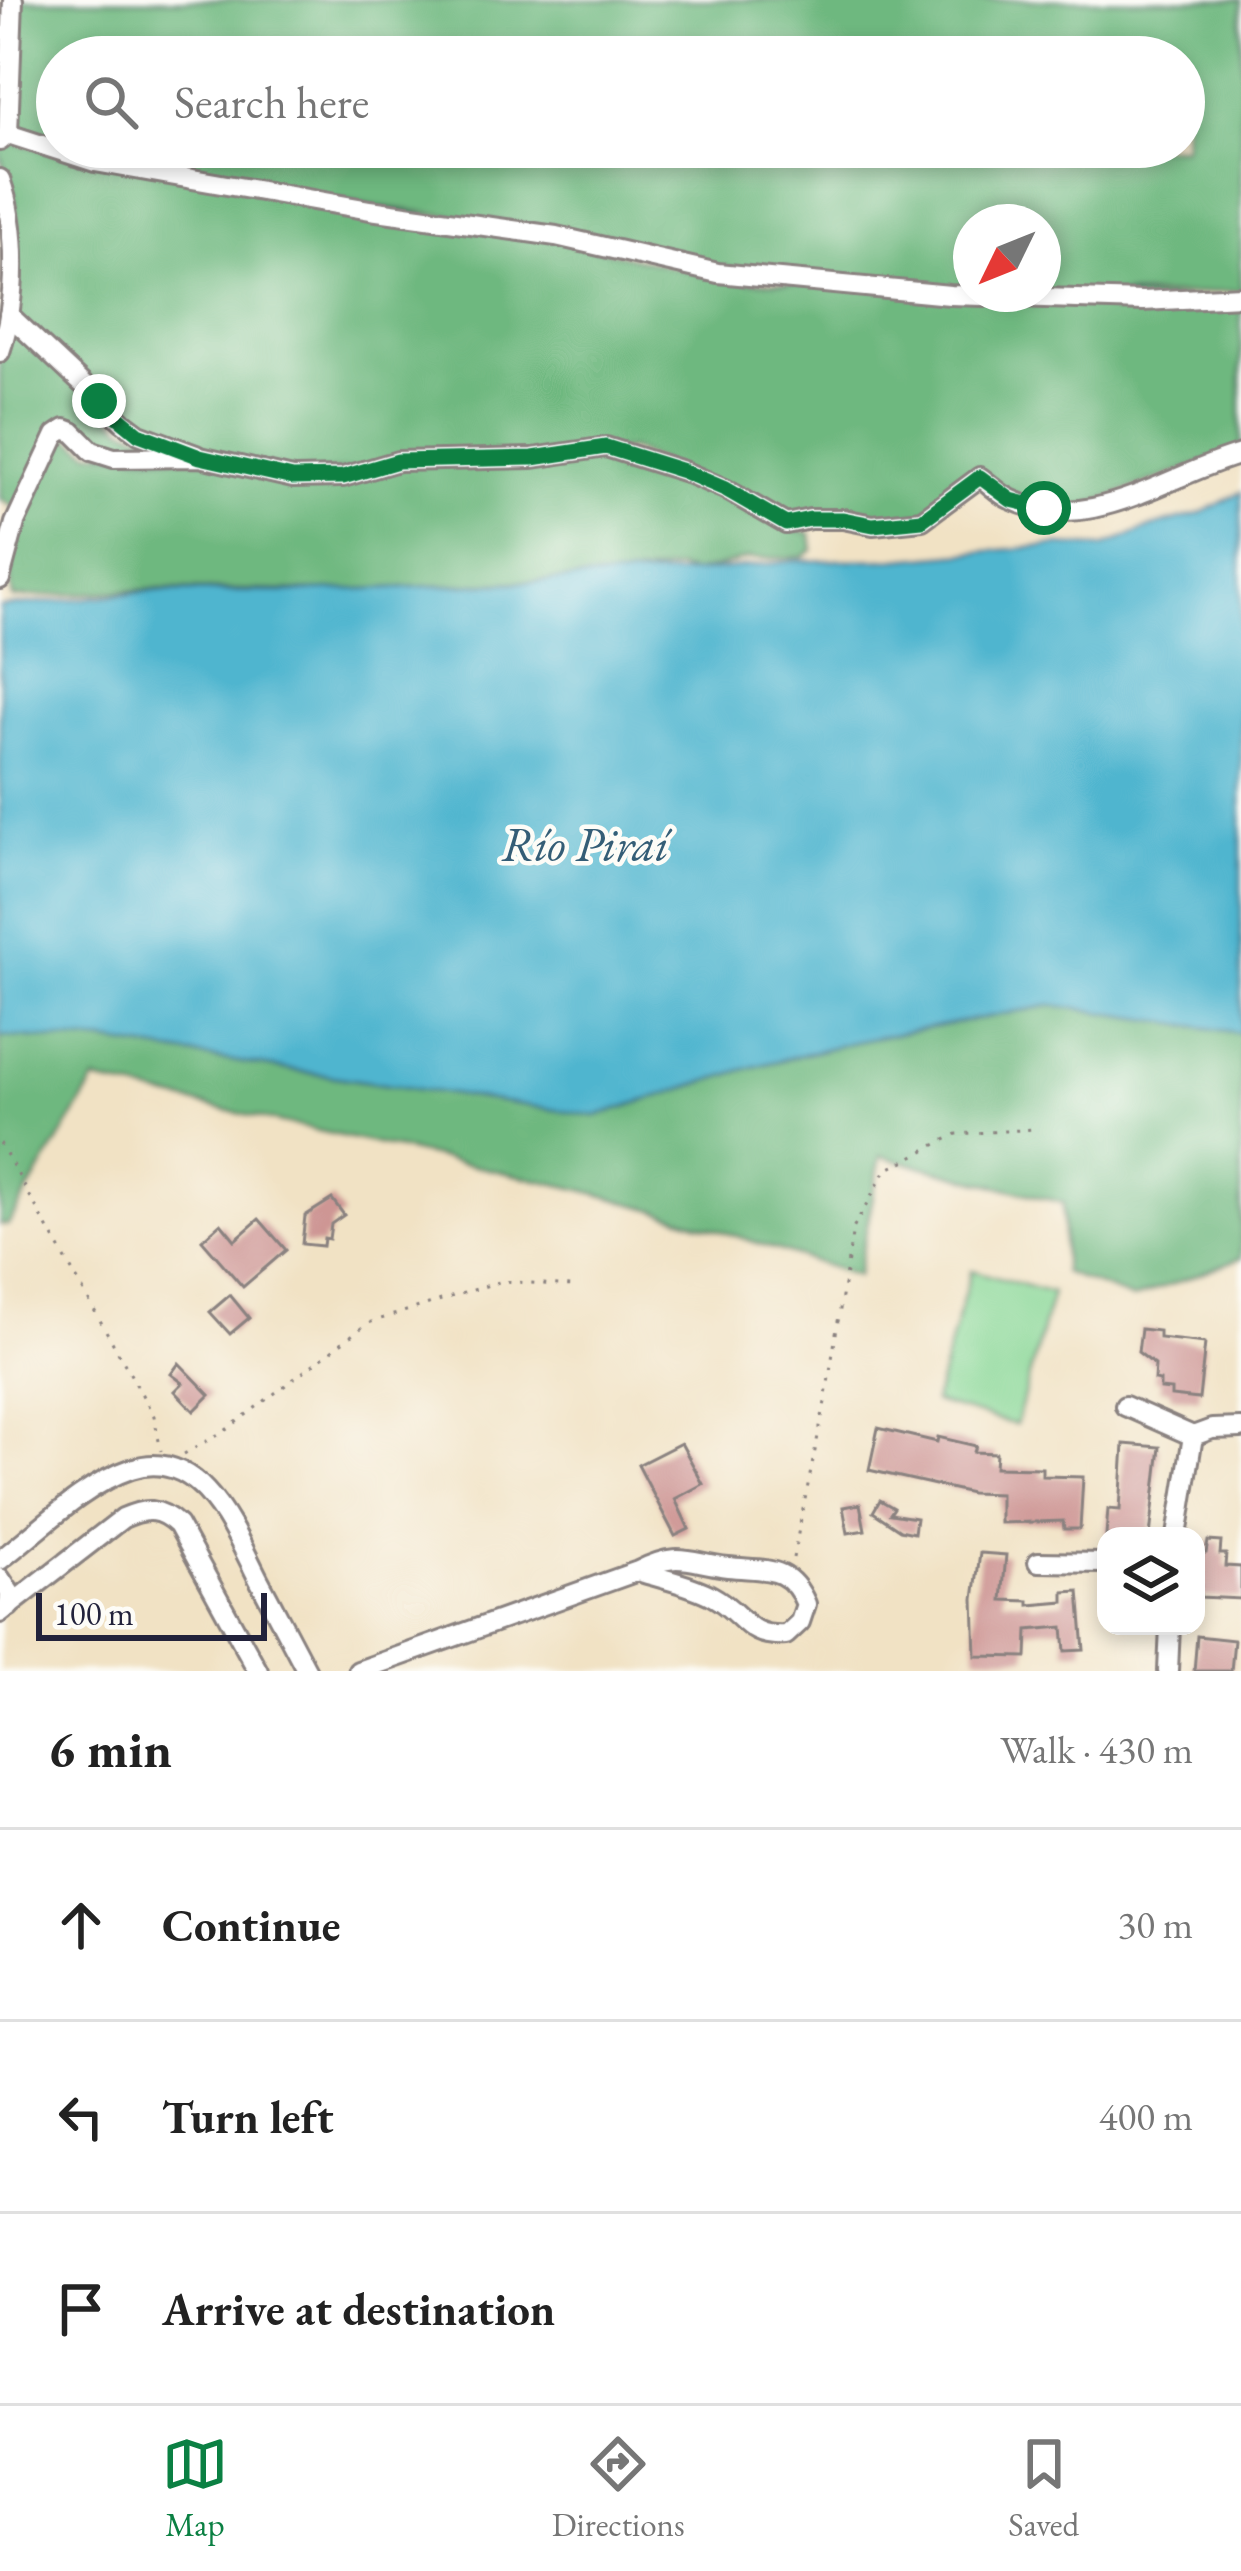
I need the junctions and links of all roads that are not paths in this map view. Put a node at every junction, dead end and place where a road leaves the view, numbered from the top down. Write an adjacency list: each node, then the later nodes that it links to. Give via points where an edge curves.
1 (13, 0): 2 (street)
2 (4, 137): 3 (street)
3 (36, 146)
4 (126, 168): 6 (street, via 556,236 718,274 950,296)
5 (0, 179): 7 (street, via 11,209)
6 (1241, 296)
7 (9, 315): 8 (street); 10 (street, via 122,422)
8 (0, 352)
9 (1241, 454): 10 (street, via 1101,509 1077,513 1011,500 980,477 922,520 873,525 786,524 683,471 606,447 533,458 398,461 343,477 293,478)
10 (200, 457): 11 (street, via 114,458 65,429 15,523)
11 (0, 579)
12 (1125, 1406): 14 (street)
13 (1241, 1428): 14 (street)
14 (1193, 1436): 17 (street)
15 (98, 1486): 16 (street); 18 (street); 26 (street, via 133,1468 164,1466 196,1481 218,1502)
16 (122, 1519): 23 (street); 25 (street, via 157,1510 178,1525)
17 (1178, 1527)
18 (0, 1560)
19 (1038, 1562): 20 (street)
20 (1097, 1563)
21 (638, 1571): 21 (street, via 706,1592 766,1636 786,1636 806,1604 799,1587 776,1571 686,1556); 27 (street)
22 (0, 1578): 23 (street, via 10,1592)
23 (4, 1610)
24 (1170, 1635): 28 (street)
25 (258, 1671)
26 (307, 1671)
27 (358, 1671)
28 (1168, 1671)

